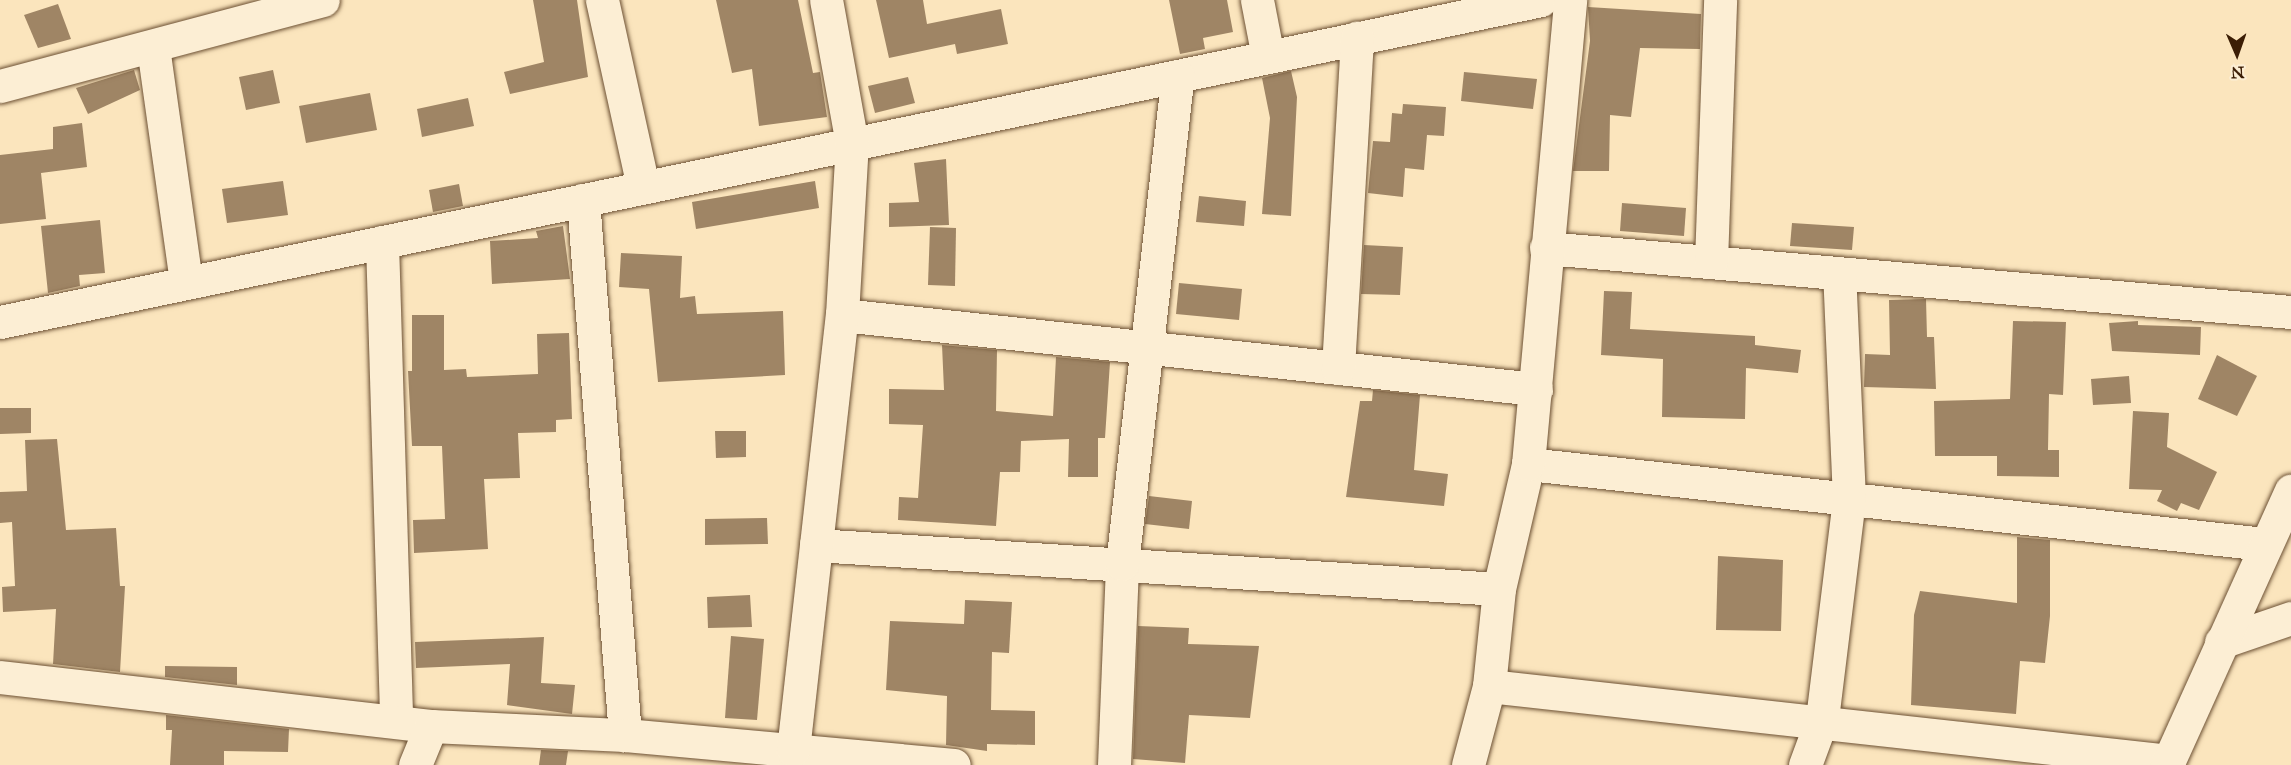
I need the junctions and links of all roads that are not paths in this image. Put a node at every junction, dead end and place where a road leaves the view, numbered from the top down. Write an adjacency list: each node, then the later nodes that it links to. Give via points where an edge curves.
1 (323, 0): 10 (street)
2 (602, 0): 15 (street)
3 (826, 0): 14 (street)
4 (1257, 0): 11 (street)
5 (1541, 0): 8 (street)
6 (1570, 0): 18 (street)
7 (1720, 0): 19 (street)
8 (1465, 8): 9 (street)
9 (1357, 38): 11 (street); 26 (street)
10 (153, 47): 13 (street); 21 (street)
11 (1268, 57): 12 (street)
12 (1178, 76): 14 (street); 25 (street)
13 (0, 86)
14 (852, 144): 15 (street); 23 (street)
15 (643, 188): 16 (street)
16 (583, 200): 17 (street); 42 (street)
17 (382, 242): 21 (street); 40 (street)
18 (1546, 248): 19 (street); 27 (street)
19 (1711, 262): 20 (street)
20 (1839, 273): 22 (street); 30 (street)
21 (186, 283): 24 (street)
22 (2291, 312)
23 (842, 315): 25 (street); 32 (street)
24 (0, 322)
25 (1149, 349): 26 (street); 33 (street)
26 (1338, 368): 27 (street)
27 (1536, 389): 28 (street)
28 (1528, 464): 30 (street); 34 (street)
29 (2291, 491): 31 (street)
30 (1849, 499): 31 (street); 39 (street)
31 (2264, 544): 36 (street)
32 (816, 545): 33 (street); 43 (street)
33 (1122, 564): 34 (street); 47 (street)
34 (1499, 589): 38 (street)
35 (2291, 618): 36 (street)
36 (2222, 642): 44 (street)
37 (0, 677): 40 (street)
38 (1489, 686): 39 (street); 48 (street)
39 (1822, 719): 44 (street); 49 (street)
40 (396, 721): 41 (street)
41 (431, 726): 42 (street); 45 (street)
42 (625, 735): 43 (street)
43 (793, 750): 46 (street)
44 (2168, 763)
45 (415, 765)
46 (954, 765)
47 (1114, 765)
48 (1468, 765)
49 (1805, 765)

